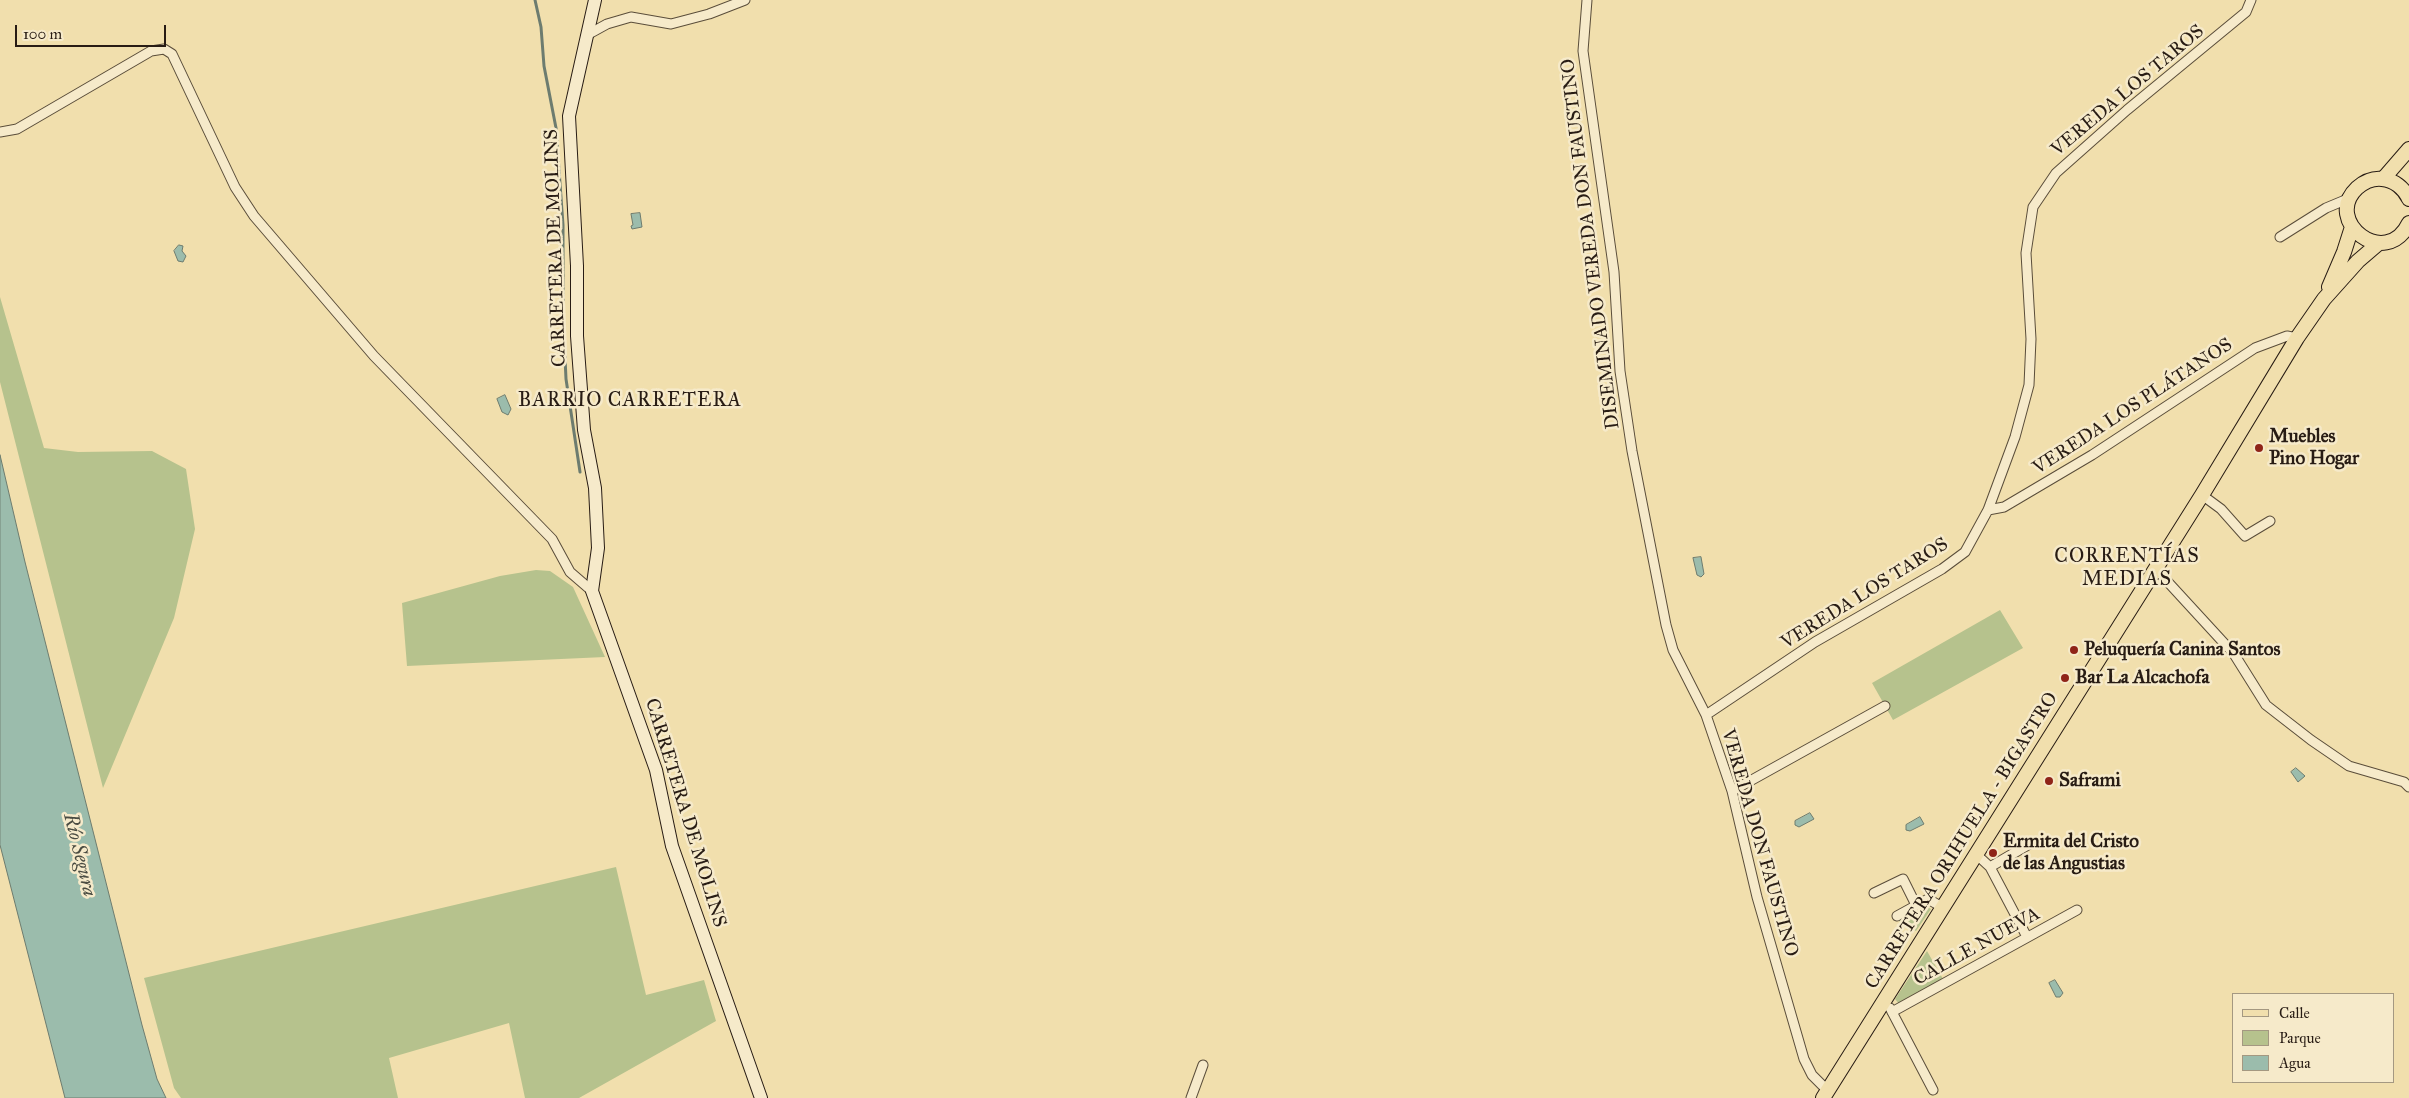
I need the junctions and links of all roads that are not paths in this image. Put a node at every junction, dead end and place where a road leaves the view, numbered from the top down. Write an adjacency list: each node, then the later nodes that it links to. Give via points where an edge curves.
1 (595, 0): 5 (street, CARRETERA DE MOLINS)
2 (745, 0): 5 (street, via 670,24 632,17 607,24)
3 (1588, 0): 17 (street, DISEMINADO VEREDA DON FAUSTINO, via 1583,51 1586,83 1614,272 1620,371)
4 (2251, 0): 19 (street, VEREDA LOS TAROS, via 2246,12 2056,173 2033,207 2026,253 2031,339 2029,385 2015,436)
5 (587, 35): 22 (street, CARRETERA DE MOLINS, via 569,116 579,359 584,430 595,488 598,548)
6 (0, 132): 22 (street, via 17,129 151,51 164,49 172,54 235,187 254,216 374,356 552,539 570,572)
7 (2409, 149): 8 (main road)
8 (2383, 179): 9 (main road); 10 (main road, via 2363,183)
9 (2408, 194)
10 (2350, 198): 12 (main road, via 2348,218); 13 (street, via 2326,208)
11 (2409, 223): 14 (main road, via 2398,237)
12 (2352, 227): 14 (main road, via 2363,238); 15 (main road)
13 (2280, 237)
14 (2379, 243): 15 (main road)
15 (2324, 299): 16 (main road, CARRETERA ORIHUELA - BIGASTRO)
16 (2297, 338): 18 (main road, CARRETERA ORIHUELA - BIGASTRO); 19 (street, VEREDA LOS PLÁTANOS, via 2287,336 2255,348 2092,455 2004,507)
17 (1638, 484): 24 (street, VEREDA DON FAUSTINO, via 1673,650)
18 (2202, 495): 20 (street, via 2221,508 2245,536); 21 (main road, CARRETERA ORIHUELA - BIGASTRO)
19 (1988, 510): 24 (street, VEREDA LOS TAROS, via 1965,552 1942,569 1815,642)
20 (2270, 521)
21 (2155, 568): 25 (street, via 2234,654 2266,705 2348,766 2404,782); 28 (main road, CARRETERA ORIHUELA - BIGASTRO)
22 (592, 591): 41 (street, CARRETERA DE MOLINS, via 656,770 672,846)
23 (1885, 706): 26 (street)
24 (1706, 715): 26 (street, VEREDA DON FAUSTINO)
25 (2409, 787)
26 (1732, 791): 40 (street, VEREDA DON FAUSTINO, via 1804,1059)
27 (2033, 842): 29 (street)
28 (1976, 854): 29 (street); 32 (main road, CARRETERA ORIHUELA - BIGASTRO)
29 (1990, 866): 35 (street)
30 (1874, 893): 31 (street, via 1902,879)
31 (1916, 906): 32 (street, via 1928,899); 34 (street)
32 (1942, 907): 36 (main road, CARRETERA ORIHUELA - BIGASTRO)
33 (2077, 910): 35 (street, CALLE NUEVA)
34 (1898, 916)
35 (2028, 937): 37 (street, CALLE NUEVA)
36 (1885, 999): 37 (street); 40 (main road, CARRETERA ORIHUELA - BIGASTRO)
37 (1892, 1012): 39 (street)
38 (1203, 1065): 42 (street)
39 (1933, 1090)
40 (1825, 1094)
41 (760, 1098)
42 (1191, 1098)

